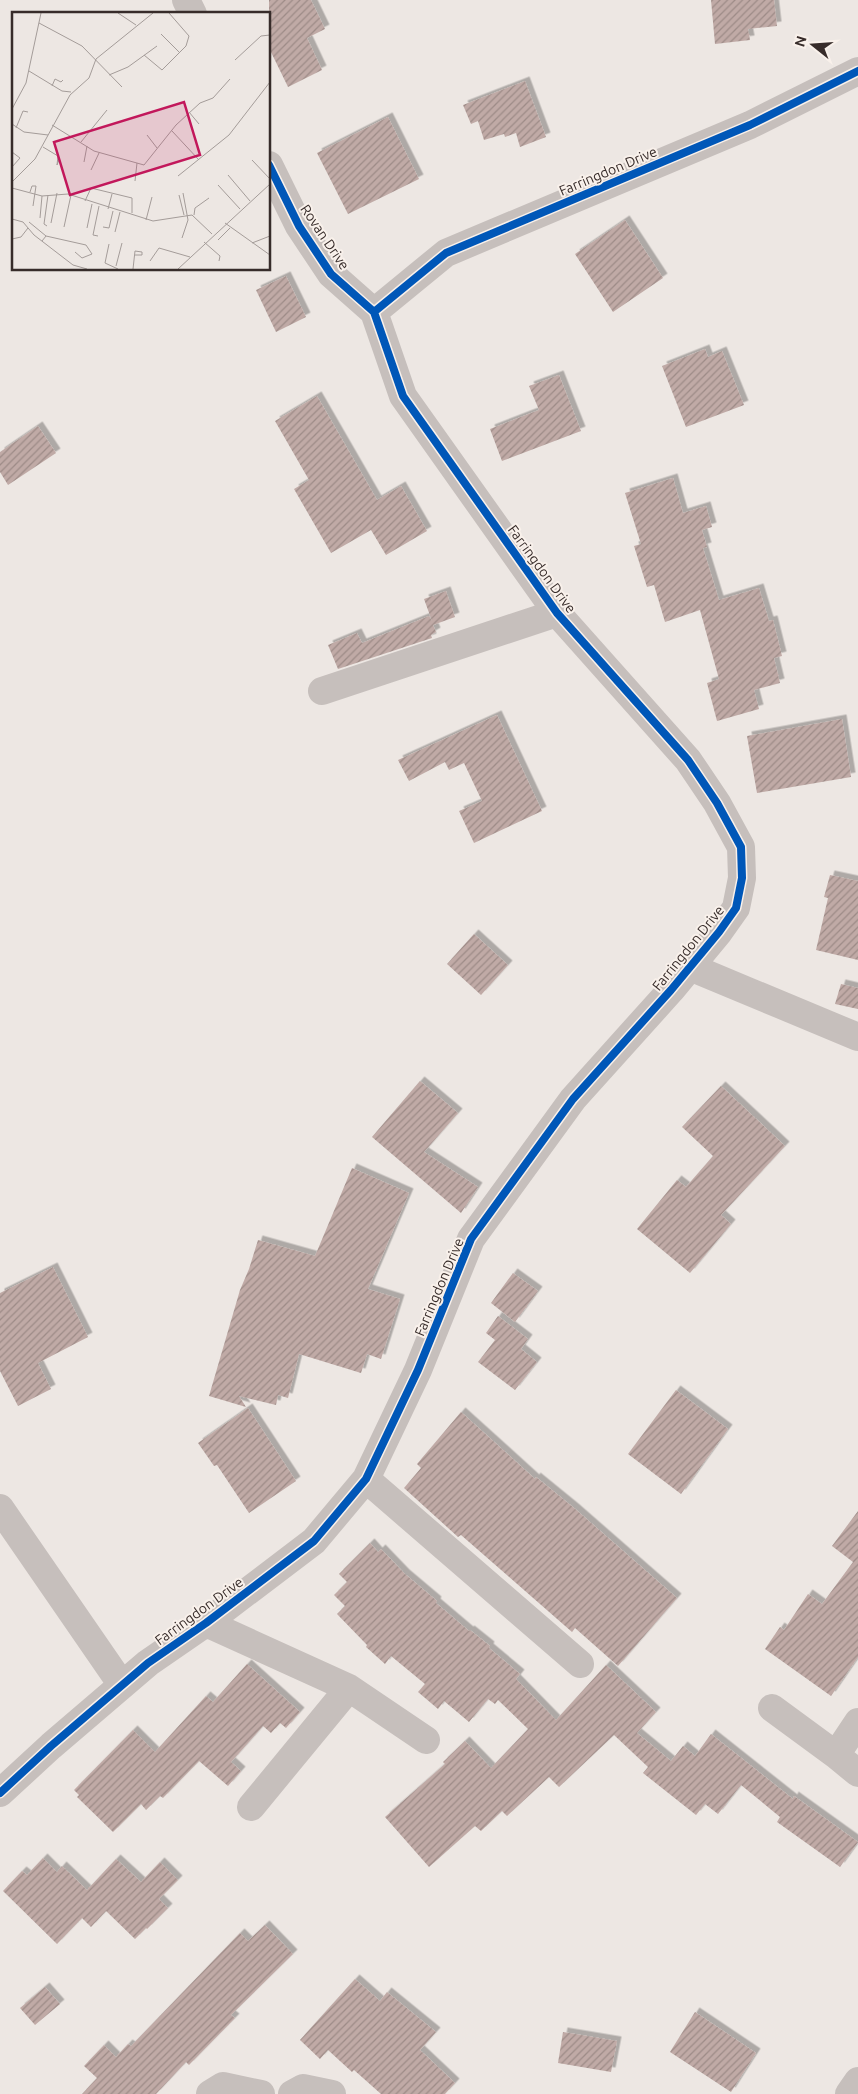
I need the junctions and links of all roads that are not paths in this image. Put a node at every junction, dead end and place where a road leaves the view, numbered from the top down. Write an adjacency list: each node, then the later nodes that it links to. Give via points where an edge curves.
1 (186, 0): 2 (street)
2 (192, 12)
3 (858, 71): 5 (street, Farringdon Drive, via 750,125 446,253)
4 (270, 167): 5 (street, Rovan Drive, via 299,226 331,274)
5 (374, 312): 6 (street, Farringdon Drive, via 403,396)
6 (557, 613): 7 (street); 8 (street, Farringdon Drive, via 688,760 741,847 742,878 736,908)
7 (322, 691)
8 (690, 967): 9 (street); 10 (street, Farringdon Drive, via 573,1099 471,1239 418,1370)
9 (858, 1037)
10 (366, 1479): 12 (street, Farringdon Drive, via 314,1541); 13 (street)
11 (0, 1508): 14 (street)
12 (206, 1623): 14 (street, Farringdon Drive); 15 (street)
13 (580, 1664)
14 (122, 1685): 21 (street, Farringdon Drive)
15 (349, 1688): 18 (street); 22 (street)
16 (772, 1708): 19 (street)
17 (858, 1722): 19 (street)
18 (426, 1740)
19 (836, 1755): 20 (street)
20 (858, 1774)
21 (0, 1793)
22 (251, 1808)
23 (210, 2094): 24 (street, via 223,2086)
24 (261, 2094)
25 (292, 2094): 26 (street, via 303,2088)
26 (332, 2094)

